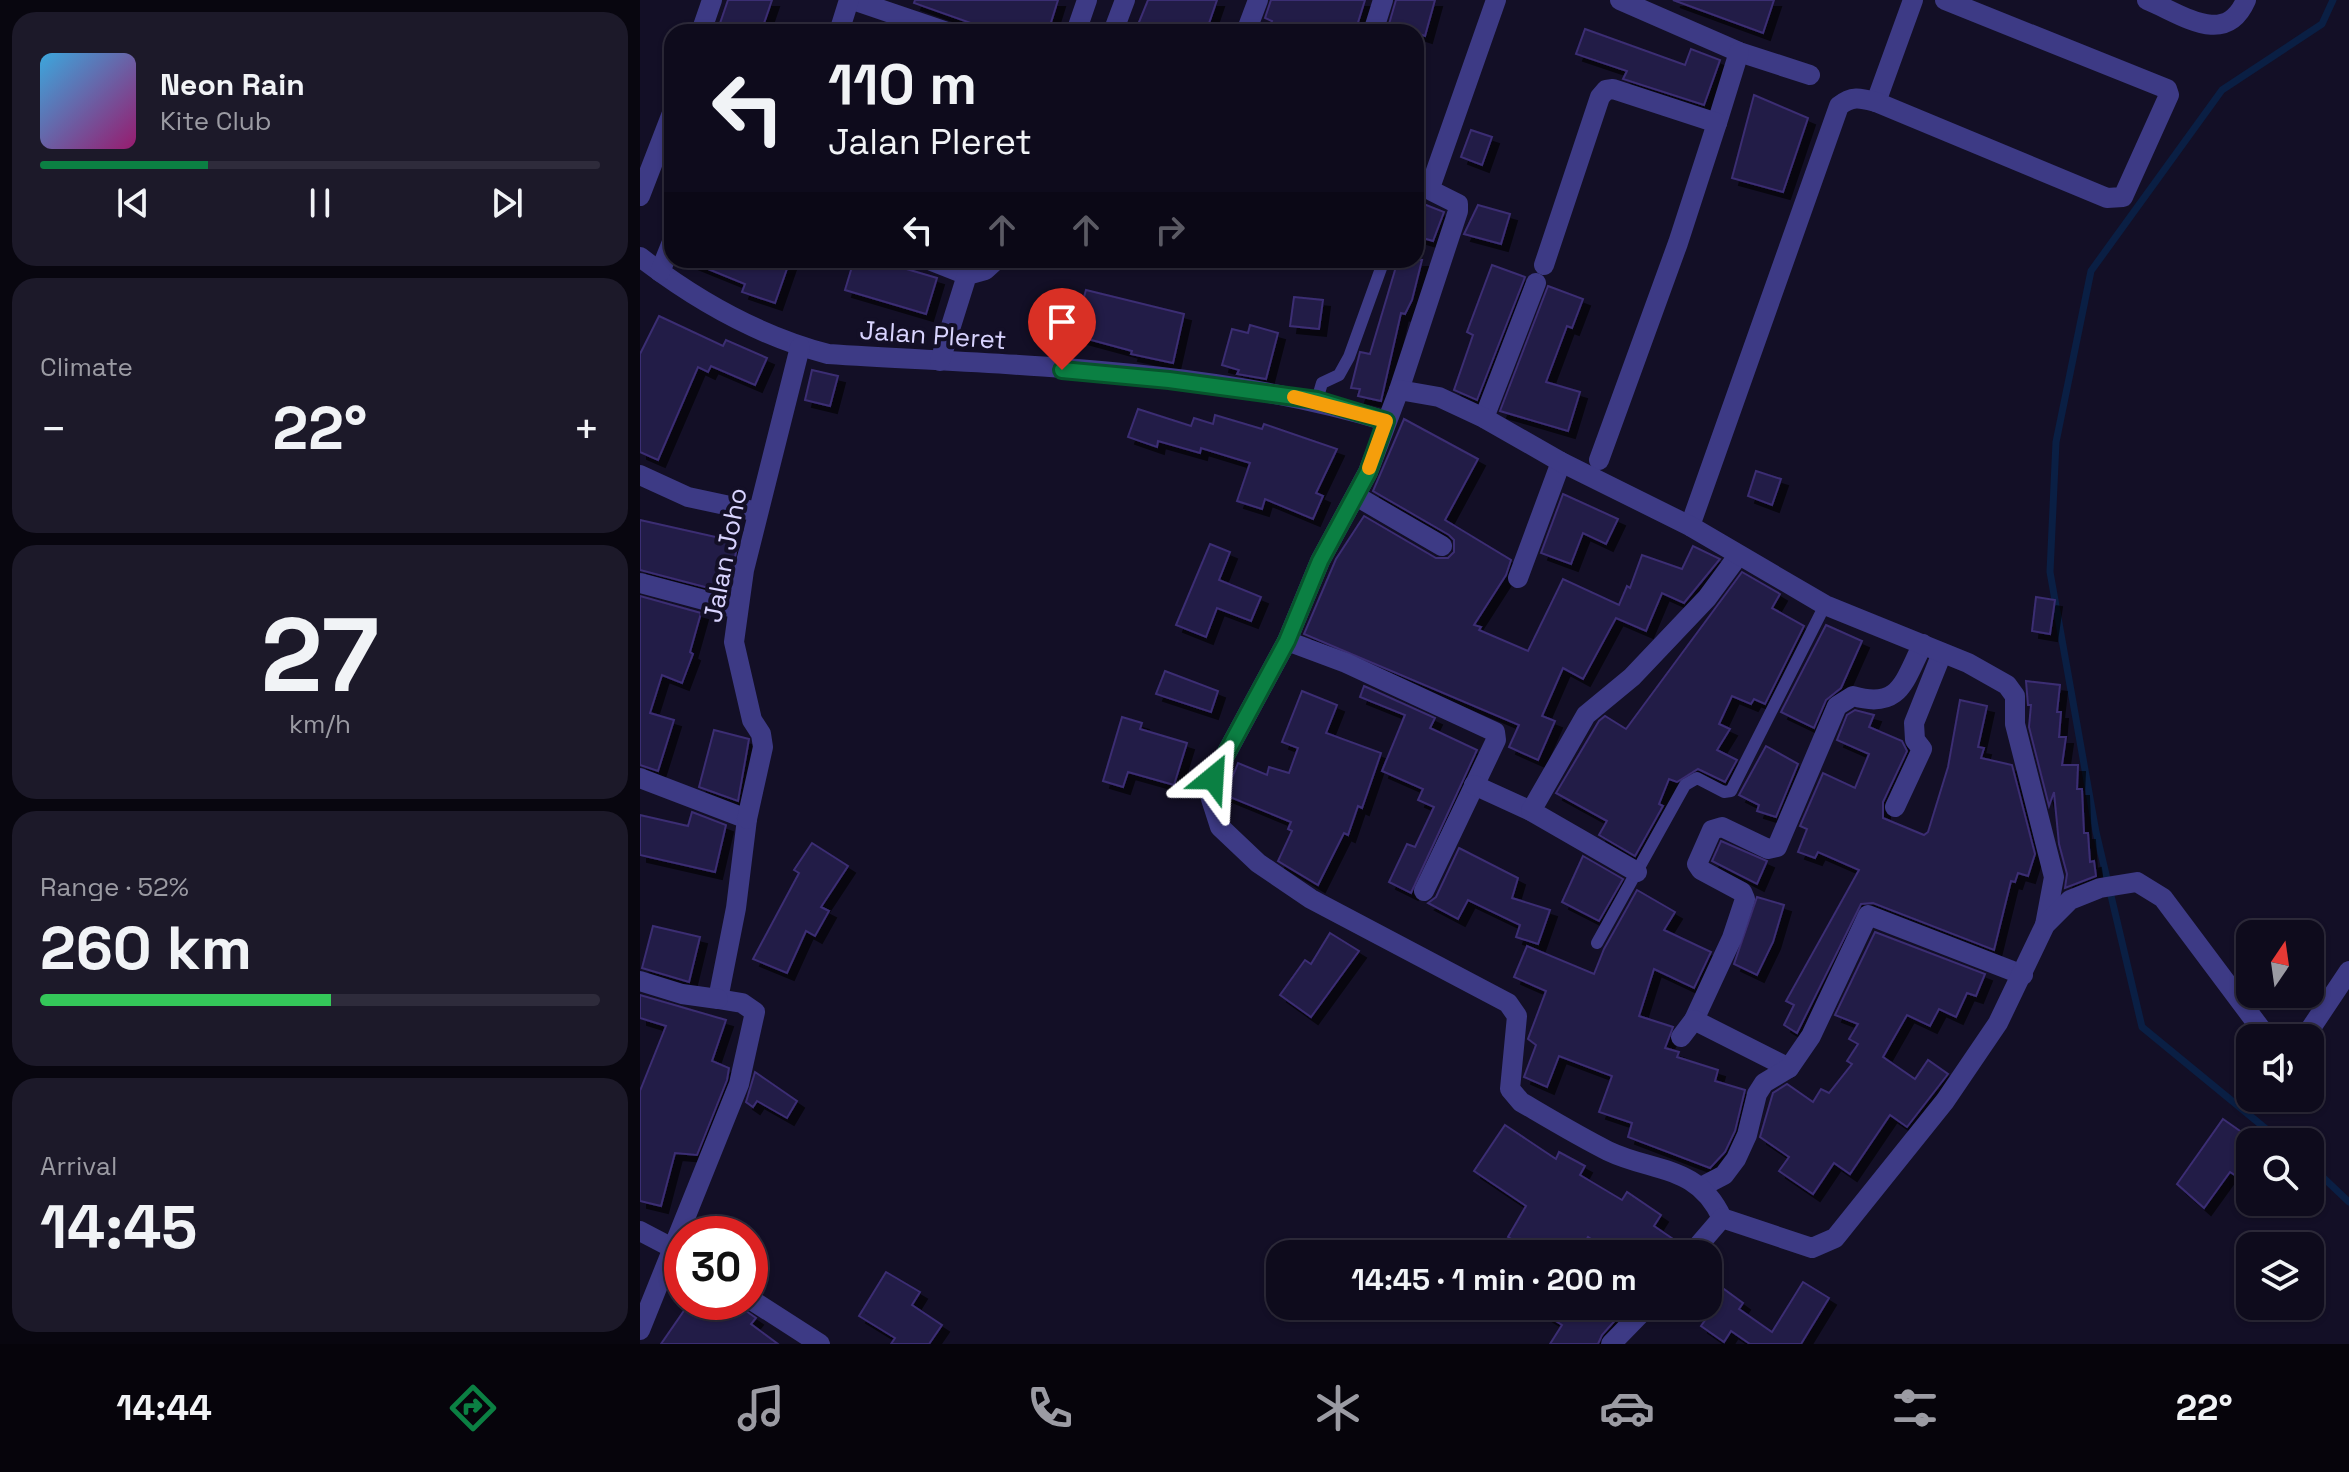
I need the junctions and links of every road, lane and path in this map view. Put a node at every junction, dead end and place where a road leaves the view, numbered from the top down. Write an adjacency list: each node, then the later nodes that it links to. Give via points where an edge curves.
1 (712, 0): 13 (street)
2 (851, 0): 14 (street); 15 (street)
3 (1087, 0): 16 (street)
4 (1125, 0): 17 (street)
5 (1258, 0): 18 (street)
6 (1383, 0): 19 (street)
7 (1496, 0): 35 (street, via 1431,185 1432,191 1458,204 1458,211)
8 (1620, 0): 20 (street)
9 (1913, 0): 22 (street)
10 (1945, 0): 22 (street, via 2167,89 2169,95 2123,197 2107,198)
11 (2147, 0): 12 (street, via 2217,26 2231,22)
12 (2246, 0)
13 (704, 24)
14 (842, 24)
15 (923, 24)
16 (1079, 24)
17 (1119, 24)
18 (1249, 24)
19 (1376, 24)
20 (1739, 52): 21 (street); 23 (street)
21 (1810, 75)
22 (1876, 102): 44 (street, via 1857,97 1839,106)
23 (1717, 123): 37 (street, via 1613,89 1600,97); 39 (street)
24 (664, 149): 25 (street)
25 (640, 196)
26 (640, 257): 31 (street, Jalan Pleret)
27 (664, 262): 31 (street)
28 (949, 268): 32 (street)
29 (987, 268): 32 (street)
30 (1381, 268): 36 (lane, via 1349,357 1339,375 1322,383)
31 (660, 272): 33 (street, Jalan Pleret, via 727,315)
32 (967, 275): 34 (street)
33 (800, 347): 34 (street, Jalan Pleret, via 828,354); 43 (street, Jalan Joho)
34 (940, 361): 36 (street, Jalan Pleret, via 1169,380)
35 (1399, 390): 37 (street, via 1439,397); 38 (street)
36 (1317, 400): 38 (street, Jalan Pleret)
37 (1484, 418): 40 (street)
38 (1386, 421): 42 (street)
39 (1599, 460)
40 (1561, 462): 44 (street); 47 (street)
41 (640, 475): 43 (street, via 688,497)
42 (1356, 496): 45 (street); 51 (street, via 1320,561)
43 (758, 512): 50 (street, Jalan Joho)
44 (1690, 526): 46 (street)
45 (1442, 546)
46 (1738, 556): 49 (street); 57 (street, via 1707,598 1632,677 1586,715)
47 (1518, 578)
48 (640, 583): 50 (street)
49 (1825, 605): 52 (street); 59 (lane, via 1731,791 1697,778 1688,782)
50 (738, 609): 58 (street, Jalan Joho, via 736,660 763,747)
51 (1287, 641): 55 (street, via 1495,732); 72 (street, via 1213,778 1211,799 1220,827 1258,863 1311,899 1508,1003 1517,1016 1510,1089 1521,1102 1612,1153 1677,1173)
52 (1923, 644): 53 (street); 67 (street, via 1890,699 1875,703 1853,696 1837,706 1777,847 1768,849 1722,827 1712,830 1697,864 1745,899)
53 (1942, 653): 56 (street, via 1914,723 1915,740 1922,749); 61 (street, via 1991,674 2015,696 2015,724 2054,877)
54 (640, 778): 58 (street)
55 (1474, 785): 57 (street); 60 (street)
56 (1895, 807)
57 (1531, 811): 59 (street)
58 (747, 819): 66 (street, Jalan Joho)
59 (1637, 872): 62 (lane)
60 (1424, 891)
61 (2045, 925): 64 (street); 68 (street, via 2070,900 2137,882 2163,898)
62 (1597, 943)
63 (2349, 971): 69 (street)
64 (2023, 975): 71 (street, via 1868,915 1811,1036); 74 (street, via 1998,1023 1945,1101 1835,1238 1812,1248)
65 (640, 981): 66 (street)
66 (718, 999): 73 (street, via 751,1007 754,1026)
67 (1694, 1020): 70 (street); 71 (street)
68 (2257, 1024)
69 (2314, 1024)
70 (1681, 1037)
71 (1789, 1068): 72 (street, via 1764,1083 1757,1094 1736,1159 1724,1175)
72 (1701, 1187): 74 (street)
73 (691, 1216)
74 (1722, 1218): 76 (street)
75 (640, 1231): 77 (street)
76 (1703, 1240)
77 (664, 1243)
78 (664, 1281): 81 (street)
79 (768, 1311): 82 (street)
80 (1634, 1320): 83 (street)
81 (640, 1330)
82 (820, 1344)
83 (1611, 1344)

